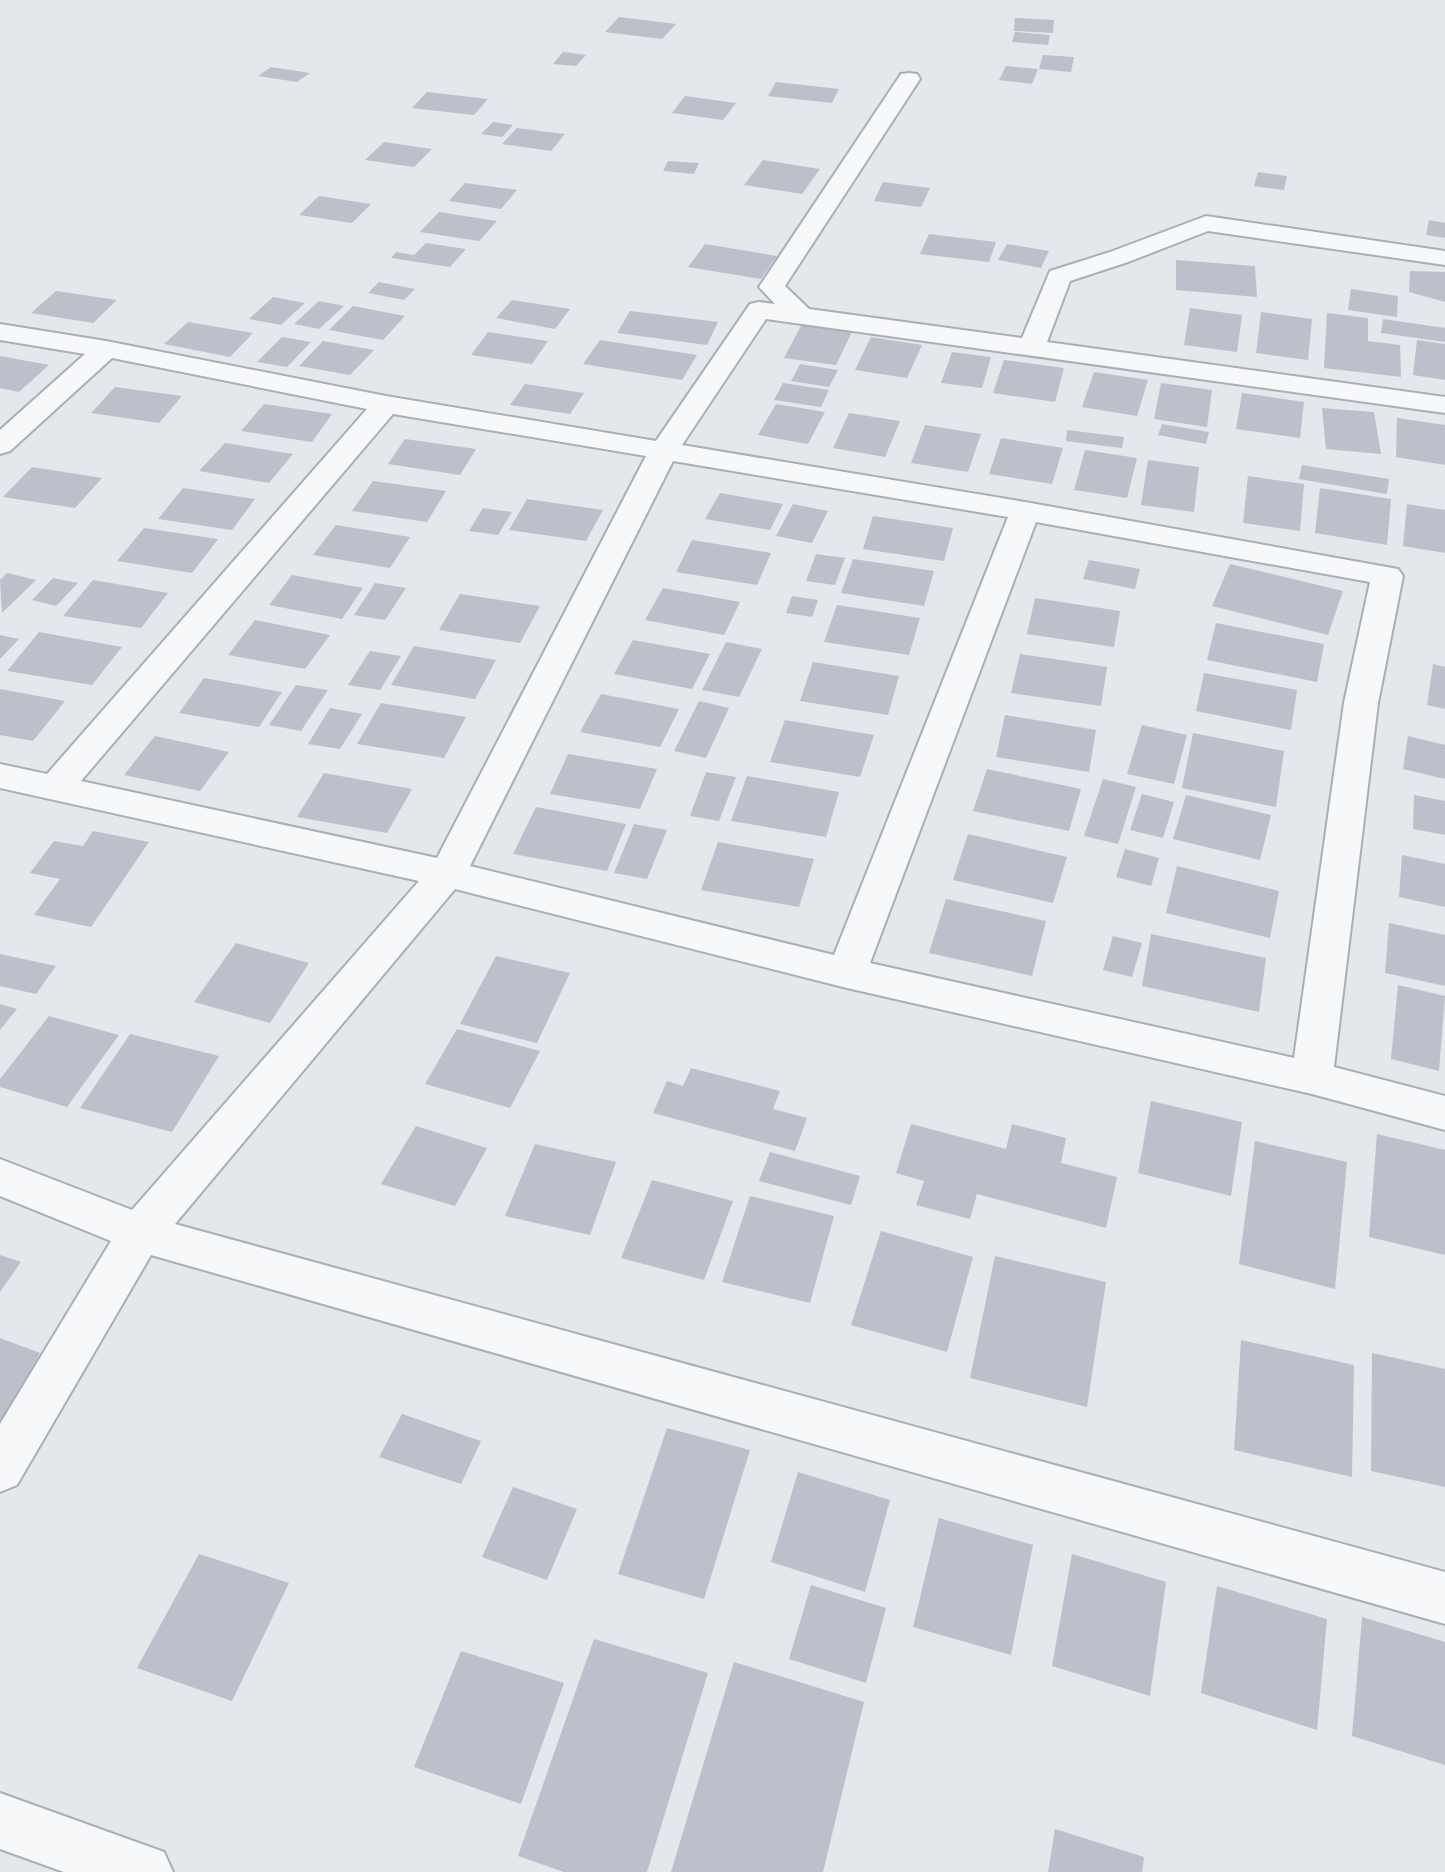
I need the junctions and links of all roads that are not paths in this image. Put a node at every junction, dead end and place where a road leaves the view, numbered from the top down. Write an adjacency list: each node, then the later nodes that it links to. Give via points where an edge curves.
1 (909, 79): 3 (street, via 772,287)
2 (1445, 258): 5 (street, via 1206,223 1059,276)
3 (801, 316): 5 (street); 10 (street, via 759,310)
4 (0, 332): 6 (street)
5 (1032, 347): 8 (street)
6 (106, 349): 7 (street); 9 (street)
7 (386, 404): 10 (street); 13 (street)
8 (1445, 405)
9 (0, 446)
10 (663, 451): 11 (street); 14 (street)
11 (1025, 511): 15 (street); 16 (street, via 1387,576 1361,703)
12 (0, 776): 13 (street)
13 (55, 788): 14 (street)
14 (447, 874): 15 (street); 19 (street)
15 (847, 973): 16 (street)
16 (1312, 1078): 17 (street)
17 (1445, 1113)
18 (0, 1177): 19 (street)
19 (140, 1233): 20 (street); 21 (street)
20 (0, 1469)
21 (1445, 1598)
22 (0, 1821): 23 (street)
23 (144, 1872)

